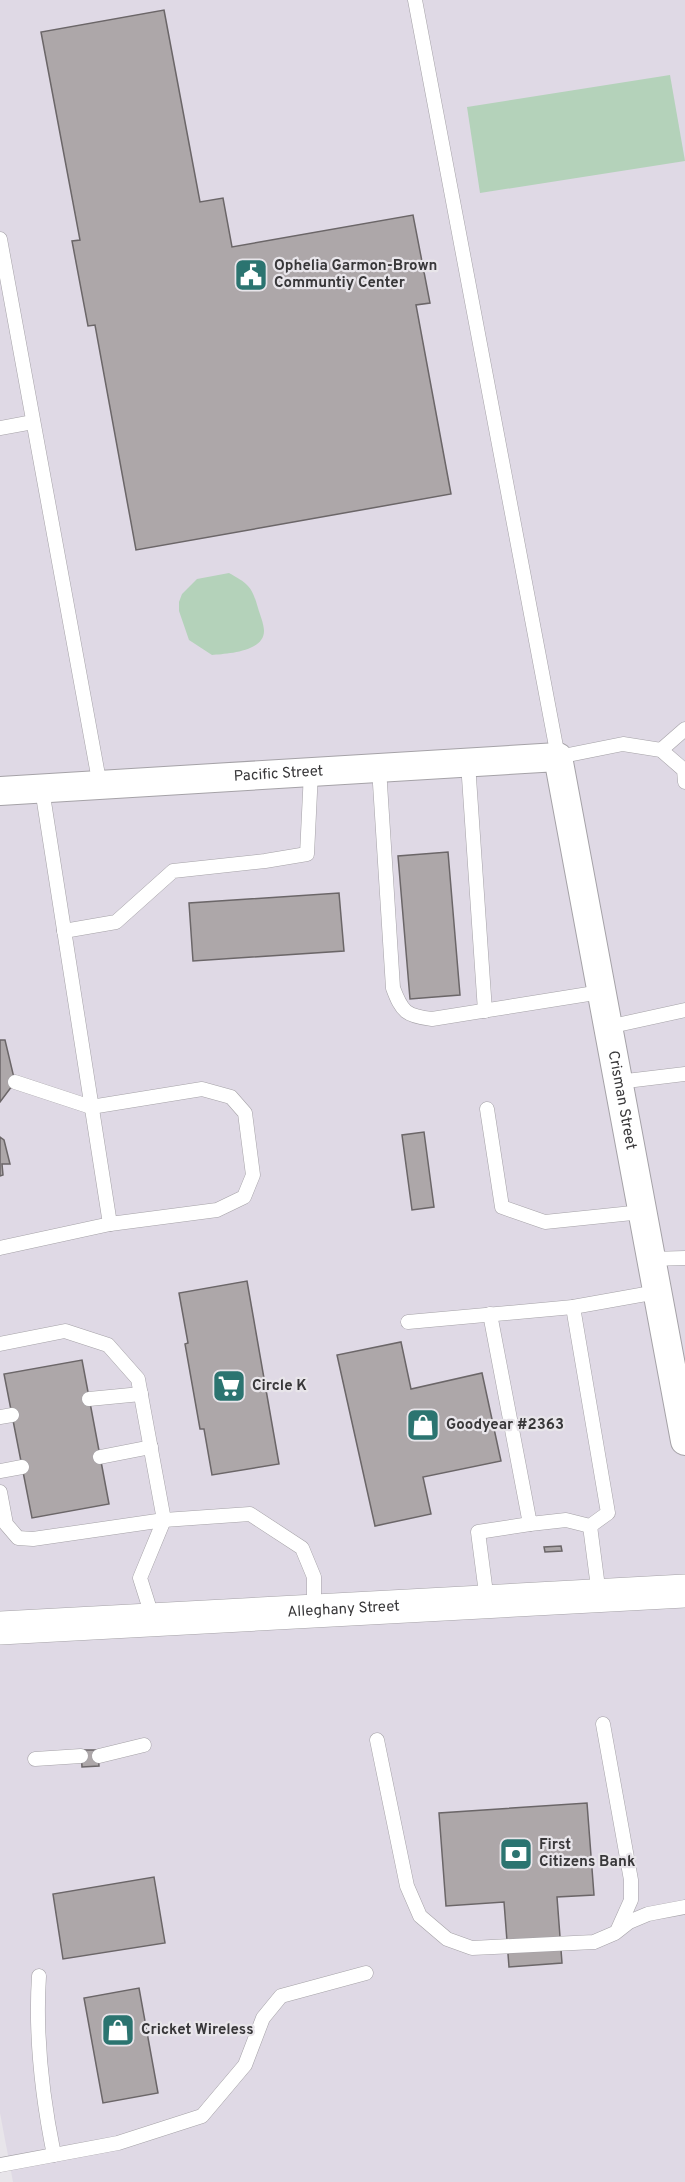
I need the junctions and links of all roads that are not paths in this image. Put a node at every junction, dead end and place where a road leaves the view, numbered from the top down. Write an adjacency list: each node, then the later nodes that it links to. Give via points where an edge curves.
1 (415, 0): 7 (lane)
2 (0, 239): 3 (lane)
3 (33, 422): 4 (lane); 12 (lane)
4 (0, 428)
5 (685, 729): 6 (lane)
6 (661, 750): 7 (lane, via 623,744); 11 (lane, via 684,770)
7 (558, 757): 8 (street, Pacific Street); 16 (street, Crisman Street)
8 (468, 763): 9 (street, Pacific Street); 18 (lane)
9 (379, 768): 10 (street, Pacific Street); 18 (lane, via 393,988 400,1007 416,1017 432,1019)
10 (311, 772): 12 (street, Pacific Street); 15 (lane, via 307,854 172,871 116,922)
11 (685, 782)
12 (100, 786): 13 (street, Pacific Street)
13 (42, 789): 14 (street, Pacific Street); 15 (lane)
14 (0, 790)
15 (64, 931): 23 (lane)
16 (602, 992): 18 (lane); 19 (street, Crisman Street)
17 (685, 1010): 19 (lane)
18 (485, 1011)
19 (608, 1027): 22 (street, Crisman Street)
20 (685, 1074): 22 (lane)
21 (15, 1082): 23 (lane)
22 (618, 1082): 25 (street, Crisman Street)
23 (91, 1107): 26 (lane); 26 (lane, via 202,1089 231,1097 245,1113 253,1175 244,1197 217,1210)
24 (487, 1108): 25 (lane, via 502,1207 545,1222)
25 (642, 1212): 29 (street, Crisman Street)
26 (110, 1224): 27 (lane)
27 (0, 1248)
28 (685, 1258): 29 (lane)
29 (651, 1259): 30 (street, Crisman Street)
30 (657, 1292): 31 (lane); 37 (street, Crisman Street)
31 (573, 1307): 32 (lane); 45 (lane, via 608,1513)
32 (490, 1314): 33 (lane); 44 (lane)
33 (408, 1322)
34 (0, 1344): 35 (lane, via 65,1332 108,1345 138,1379)
35 (141, 1394): 36 (lane); 38 (lane)
36 (89, 1399)
37 (685, 1441)
38 (151, 1447): 39 (lane); 43 (lane)
39 (100, 1457)
40 (22, 1467): 41 (lane)
41 (0, 1471)
42 (0, 1492): 43 (lane, via 6,1524 18,1538)
43 (164, 1520): 49 (lane, via 250,1514 302,1548 314,1577); 50 (lane, via 140,1578)
44 (530, 1524): 45 (lane, via 566,1520); 48 (lane, via 478,1532)
45 (590, 1526): 47 (lane)
46 (685, 1591): 47 (street, Alleghany Street)
47 (599, 1595): 48 (street, Alleghany Street)
48 (487, 1601): 49 (street, Alleghany Street)
49 (314, 1611): 50 (street, Alleghany Street)
50 (153, 1620): 51 (street, Alleghany Street)
51 (0, 1628)
52 (603, 1724): 59 (lane, via 632,1880 631,1900)
53 (377, 1740): 59 (lane, via 406,1886 420,1916 447,1939 472,1948 594,1942)
54 (144, 1745): 56 (lane)
55 (81, 1756): 57 (lane)
56 (99, 1756)
57 (35, 1760)
58 (685, 1907): 59 (lane, via 648,1914)
59 (615, 1933)
60 (366, 1973): 62 (lane, via 281,1996 264,2018 245,2065 202,2115 118,2143)
61 (39, 1976): 62 (lane, via 37,2007 44,2105)
62 (54, 2155): 63 (lane)
63 (0, 2165)

